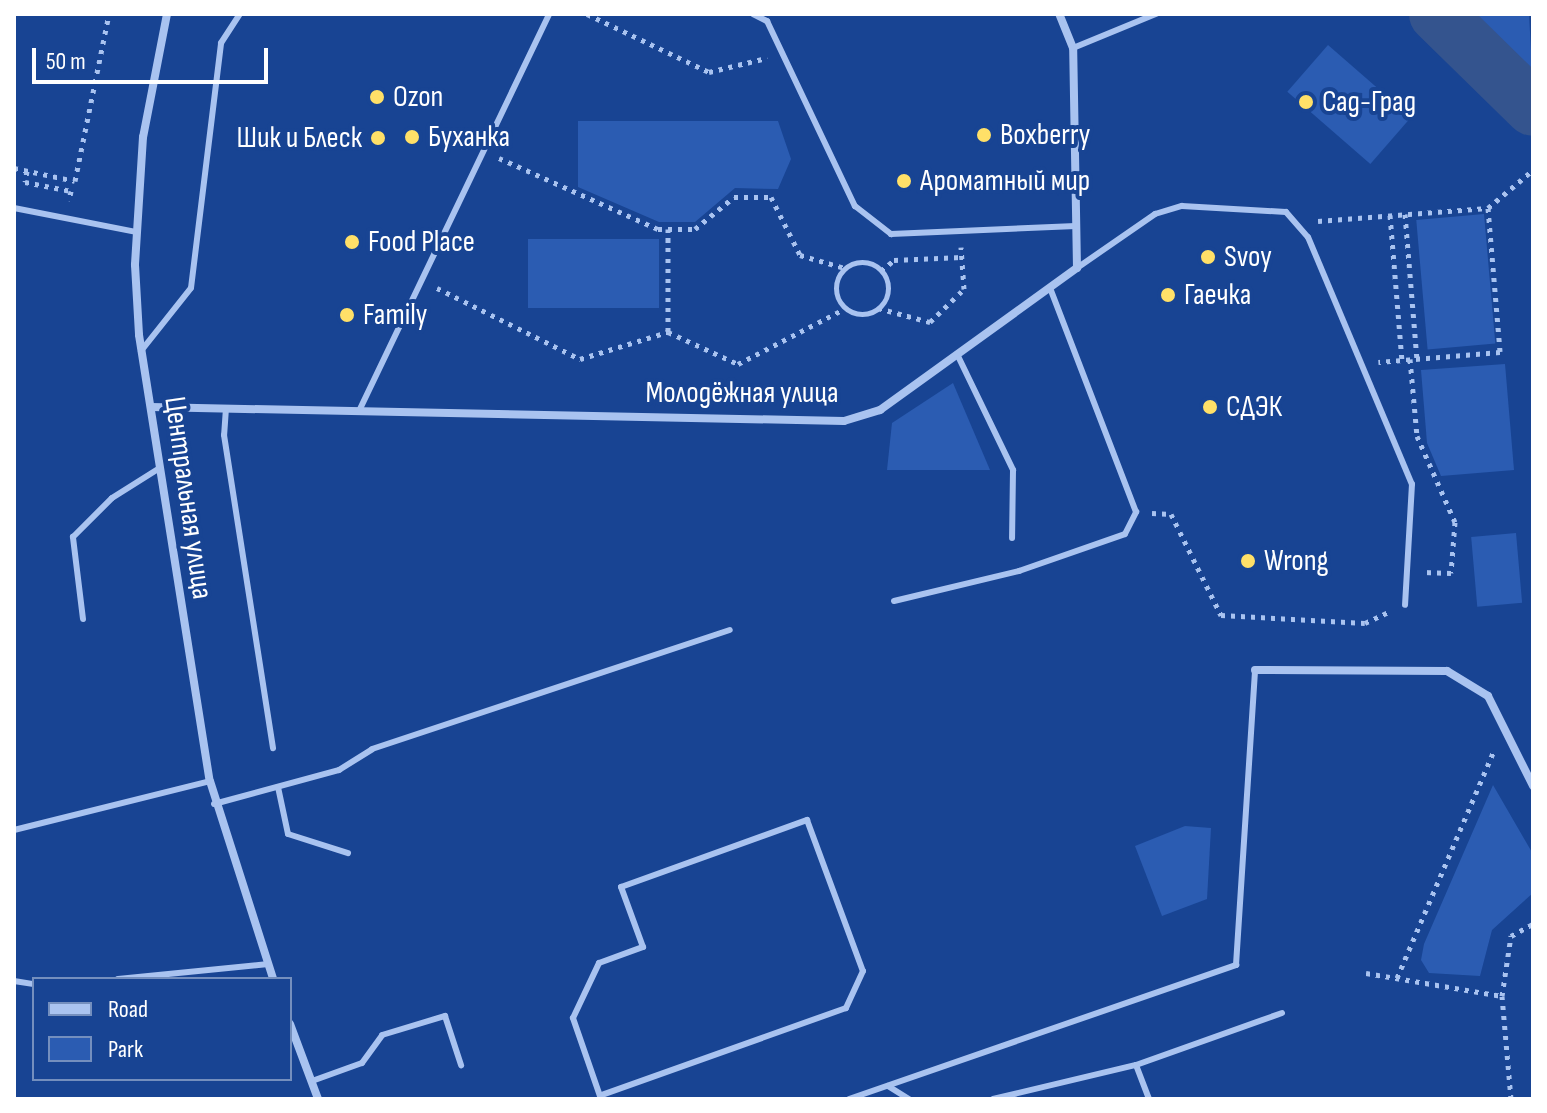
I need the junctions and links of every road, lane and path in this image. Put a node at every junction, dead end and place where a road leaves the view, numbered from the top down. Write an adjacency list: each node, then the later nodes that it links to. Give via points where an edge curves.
1 (109, 14): 14 (path, via 75,181)
2 (167, 14): 23 (street, Центральная улица, via 143,137)
3 (240, 14): 34 (lane, via 221,43 191,288)
4 (549, 14): 11 (lane)
5 (587, 14): 10 (path, via 709,72)
6 (753, 14): 10 (lane, via 767,21)
7 (1059, 14): 9 (street)
8 (1156, 14): 9 (lane)
9 (1073, 48): 20 (street)
10 (783, 54): 22 (lane, via 855,206 891,234)
11 (483, 151): 21 (path); 29 (lane)
12 (14, 168): 14 (path)
13 (1533, 170): 17 (path)
14 (27, 171): 15 (path, via 25,182)
15 (64, 190)
16 (14, 208): 23 (lane)
17 (1488, 208): 18 (path); 36 (path, via 1500,352)
18 (1405, 214): 19 (path); 36 (path)
19 (1390, 215): 24 (path, via 1315,222); 37 (path)
20 (1076, 226): 22 (lane); 27 (street)
21 (668, 229): 26 (path, via 695,229 734,197 771,197 800,255); 33 (path)
22 (960, 231): 25 (path)
23 (136, 232): 34 (street, Центральная улица)
24 (1304, 232): 27 (lane, via 1286,212 1182,206 1155,214); 38 (lane)
25 (962, 257): 28 (path, via 894,260); 32 (path, via 964,289 930,322)
26 (845, 268): 28 (path, via 864,262); 31 (path, via 836,285)
27 (1077, 268): 30 (street, Молодёжная улица)
28 (881, 271): 32 (path, via 887,290)
29 (421, 281): 33 (path, via 580,359); 41 (lane)
30 (1050, 288): 35 (street, Молодёжная улица); 43 (lane)
31 (846, 308): 32 (path, via 859,314); 33 (path, via 738,364)
32 (878, 308)
33 (668, 332)
34 (141, 351): 39 (street, Центральная улица)
35 (957, 354): 41 (street, Молодёжная улица, via 880,410 844,421); 44 (lane, via 1013,470)
36 (1417, 359): 37 (path)
37 (1402, 360): 38 (path)
38 (1361, 363): 46 (lane, via 1412,484)
39 (151, 407): 40 (street, Молодёжная улица); 42 (street, Центральная улица)
40 (226, 408): 41 (street, Молодёжная улица); 51 (lane, via 224,435)
41 (359, 411)
42 (158, 469): 47 (lane, via 112,498 73,537); 52 (street, Центральная улица)
43 (1136, 512): 45 (lane, via 1125,534 1019,571); 46 (path, via 1171,514 1221,615 1365,623)
44 (1012, 538)
45 (894, 601)
46 (1405, 605)
47 (83, 619)
48 (730, 630): 54 (lane)
49 (1255, 670): 50 (street, via 1447,671 1488,696); 70 (lane, via 1236,965)
50 (1504, 728): 53 (street); 63 (path)
51 (273, 748)
52 (210, 781): 55 (street, Центральная улица); 56 (lane)
53 (1533, 786)
54 (278, 787): 55 (lane); 57 (lane, via 288,834)
55 (214, 804): 59 (street, Центральная улица)
56 (14, 830)
57 (348, 853)
58 (1533, 924): 64 (path, via 1511,936)
59 (268, 964): 61 (lane); 62 (street, Центральная улица)
60 (1366, 973): 63 (path)
61 (138, 977)
62 (272, 977)
63 (1397, 978): 64 (path)
64 (1502, 996): 77 (path)
65 (1282, 1013): 68 (lane)
66 (292, 1029): 69 (street)
67 (461, 1065): 69 (lane, via 445,1016 382,1035 362,1063)
68 (1136, 1065): 75 (lane); 76 (lane)
69 (312, 1081): 72 (street)
70 (888, 1086): 73 (lane); 74 (lane)
71 (602, 1097): 71 (lane, via 846,1008 863,971 807,820 621,887 643,947 599,963 573,1018)
72 (318, 1099)
73 (849, 1099)
74 (909, 1099)
75 (993, 1099)
76 (1149, 1099)
77 (1511, 1099)

